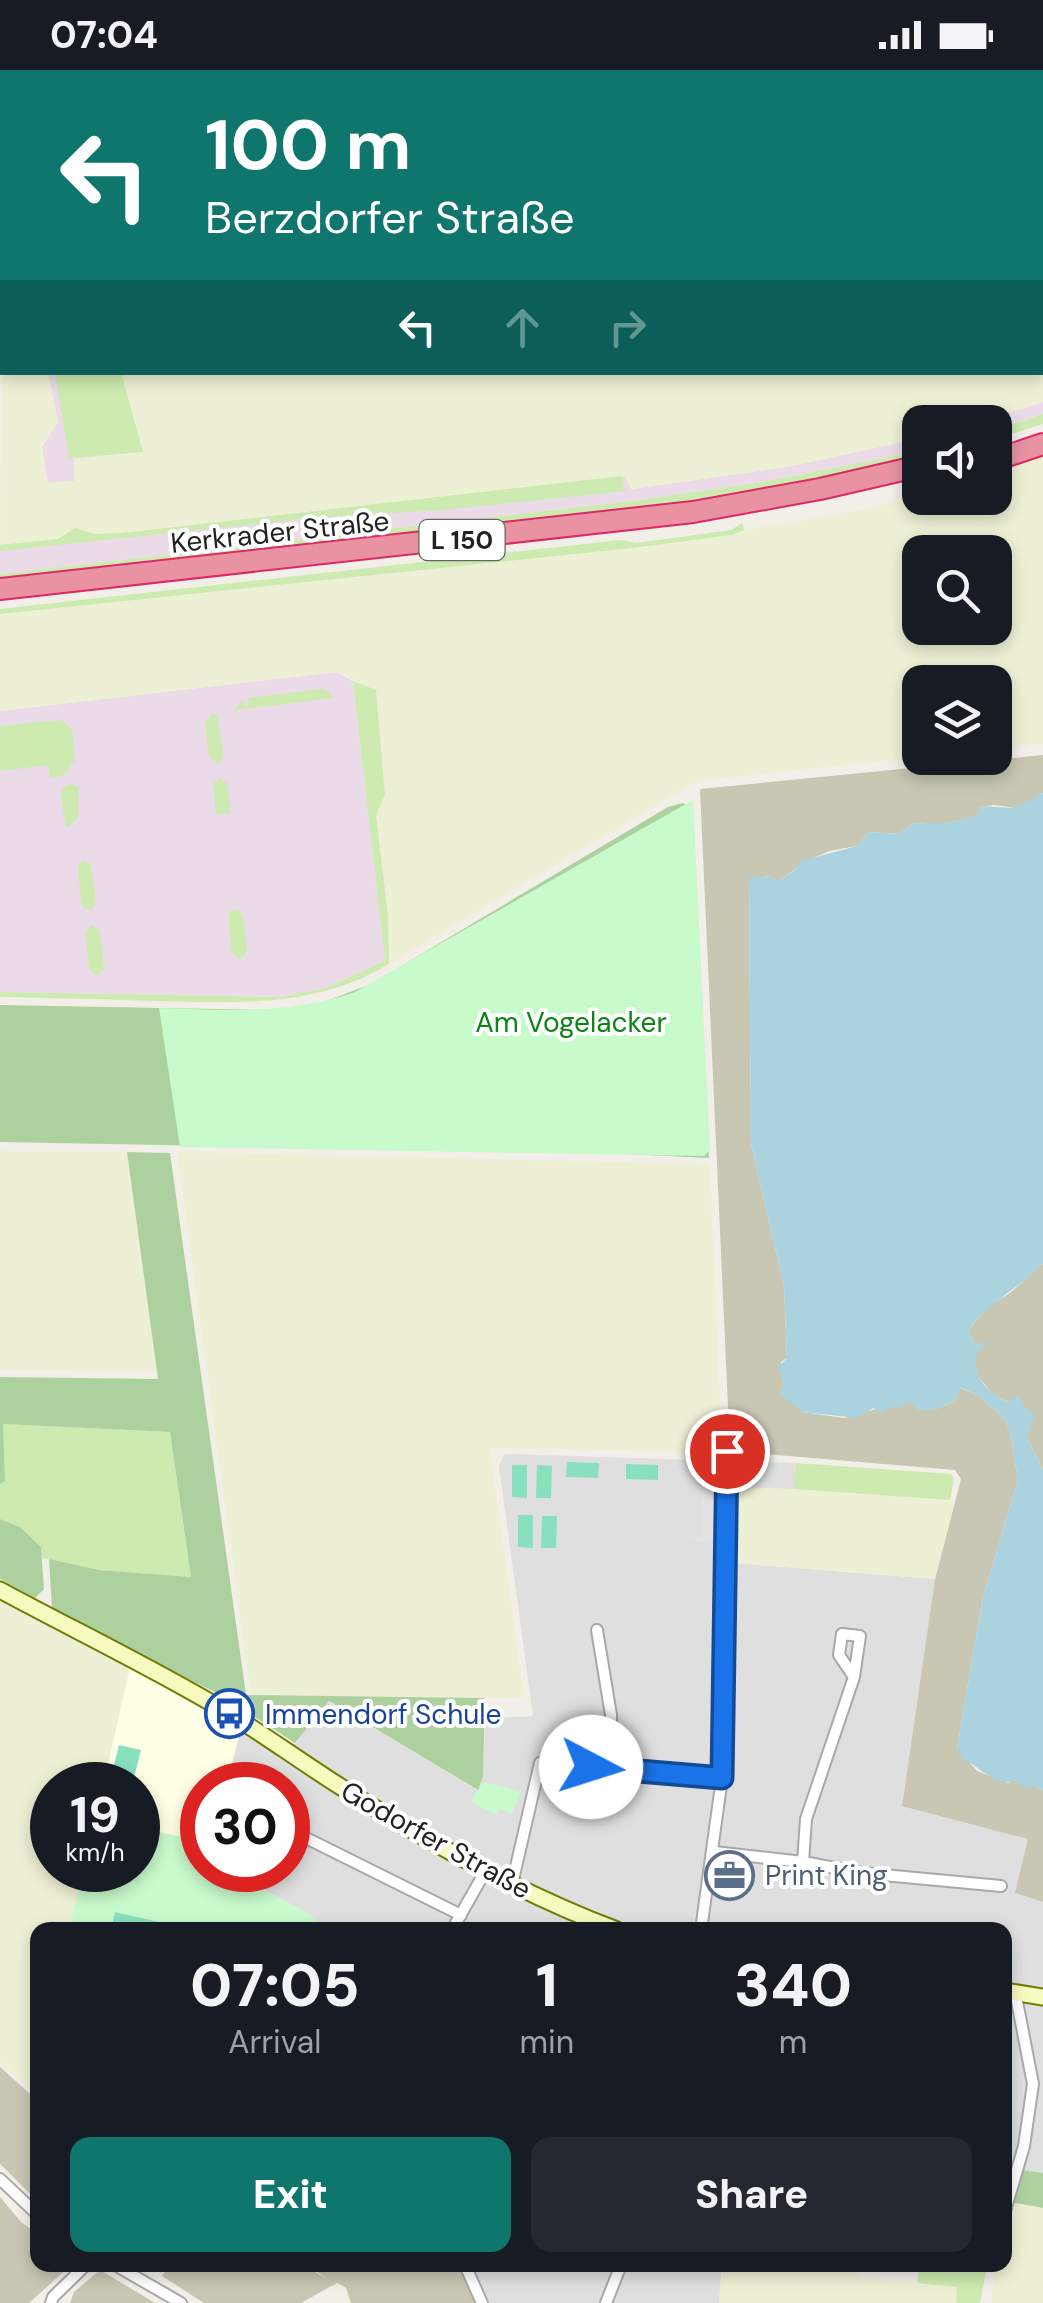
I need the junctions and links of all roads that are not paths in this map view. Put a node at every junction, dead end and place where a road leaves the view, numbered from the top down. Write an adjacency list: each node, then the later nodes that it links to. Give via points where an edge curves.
1 (1043, 431): 2 (highway)
2 (1012, 441)
3 (1043, 444): 4 (highway)
4 (1012, 454)
5 (902, 470): 7 (highway, Kerkrader Straße / L 150, via 673,514)
6 (902, 484): 8 (highway, Kerkrader Straße / L 150, via 696,524)
7 (0, 590)
8 (0, 601)
9 (727, 1451): 14 (street)
10 (0, 1590): 18 (street, Godorfer Straße, via 230,1714)
11 (597, 1630): 13 (street)
12 (854, 1677): 17 (street, via 806,1819)
13 (612, 1769): 14 (street); 19 (street, via 540,1762)
14 (722, 1778): 16 (street)
15 (310, 1839): 21 (street)
16 (714, 1852): 17 (street); 24 (street)
17 (803, 1862): 20 (street)
18 (486, 1870): 19 (street, Godorfer Straße); 21 (street)
19 (512, 1884): 23 (street, Godorfer Straße)
20 (1001, 1886)
21 (461, 1915): 22 (street)
22 (457, 1922)
23 (597, 1922)
24 (703, 1922)
25 (1012, 1991): 26 (street)
26 (1043, 1997)
27 (1012, 1999): 29 (street, via 1032,2084)
28 (0, 2178): 30 (street)
29 (1012, 2187)
30 (30, 2207)
31 (80, 2272): 35 (street)
32 (127, 2272): 36 (street)
33 (469, 2272): 37 (street)
34 (618, 2272): 38 (street)
35 (51, 2303)
36 (181, 2303)
37 (482, 2303)
38 (606, 2303)

